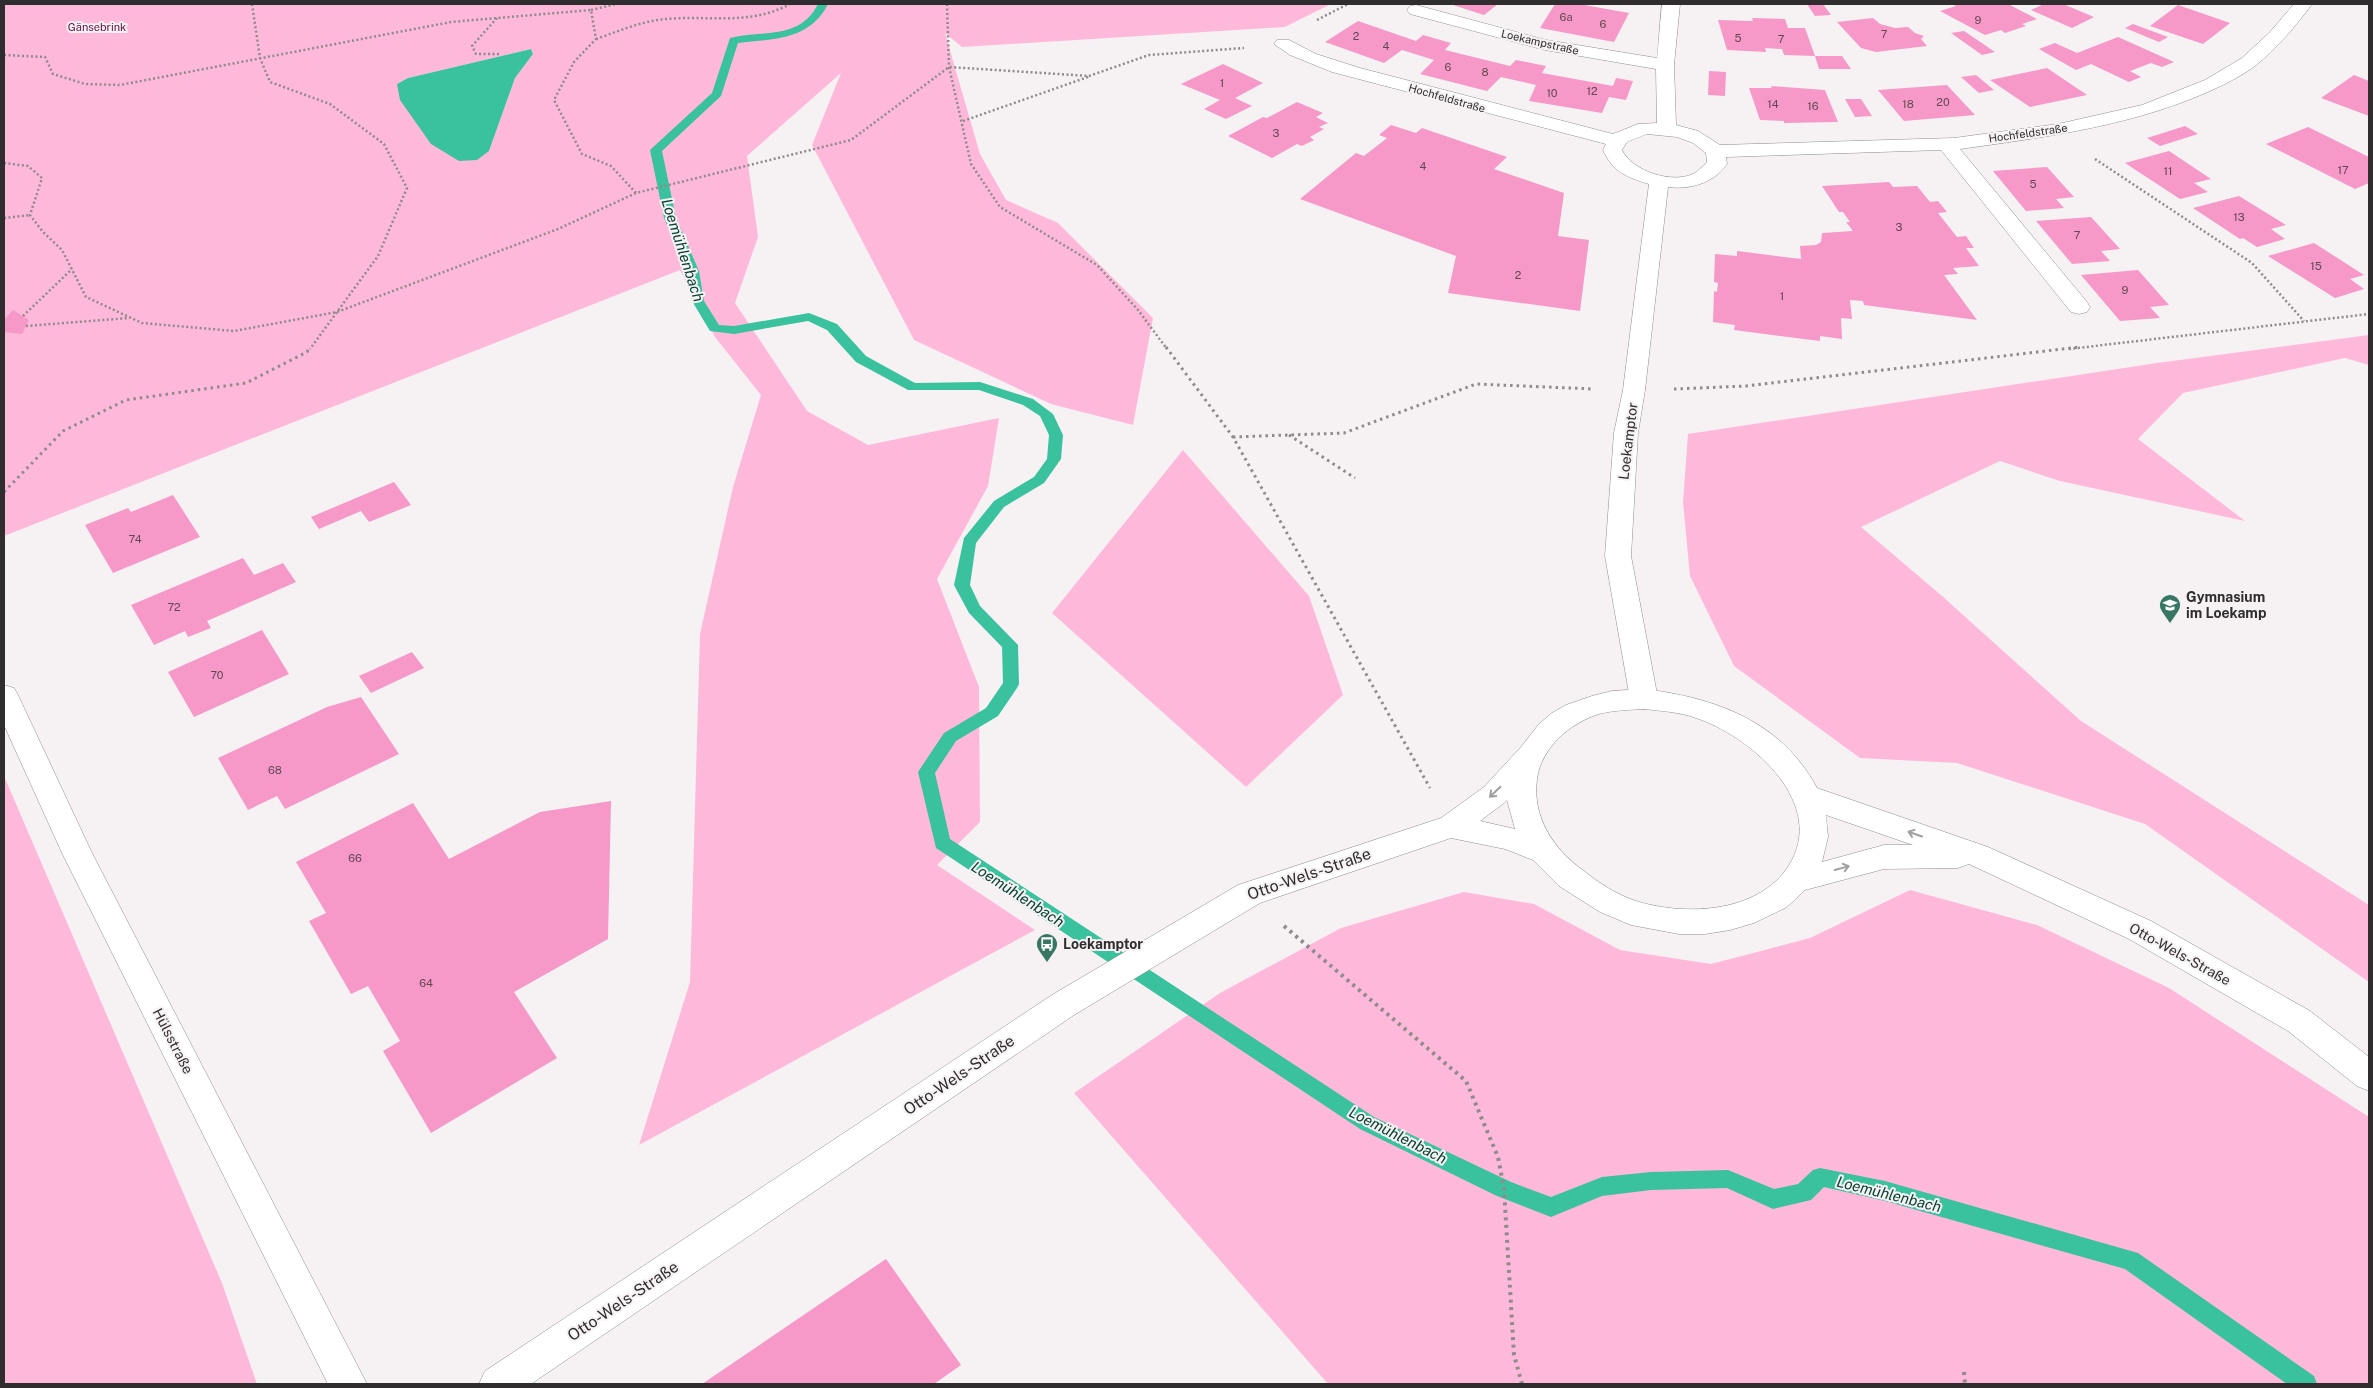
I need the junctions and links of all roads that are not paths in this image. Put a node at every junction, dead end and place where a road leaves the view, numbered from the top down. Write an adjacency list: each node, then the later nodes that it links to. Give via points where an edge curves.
1 (1671, 4): 5 (street)
2 (2303, 4): 8 (street, Hochfeldstraße, via 2248,62 2212,84 2148,110 2053,131)
3 (1416, 10): 5 (street, Loekampstraße, via 1545,45)
4 (1283, 44): 7 (street, Hochfeldstraße, via 1300,55 1342,68)
5 (1665, 65): 6 (street)
6 (1666, 128): 7 (street, via 1627,132); 9 (street, via 1696,136)
7 (1615, 140): 10 (street, via 1611,149 1614,159 1624,168)
8 (1946, 144): 9 (street, Hochfeldstraße); 11 (street)
9 (1715, 151): 10 (street, via 1718,164 1707,175 1685,182)
10 (1658, 181): 13 (street, Loekamptor, via 1634,390 1626,432 1618,556)
11 (2079, 308)
12 (4, 695): 21 (street, Hülsstraße, via 76,853)
13 (1644, 699): 14 (street, Otto-Wels-Straße, via 1607,702 1573,714 1546,732); 15 (street, Otto-Wels-Straße, via 1678,703 1711,712 1742,727 1769,747 1791,770)
14 (1528, 756): 16 (street, Otto-Wels-Straße, one-way to 16, via 1494,795); 17 (street, via 1522,776 1521,798 1528,825)
15 (1806, 796): 18 (street, Otto-Wels-Straße, one-way to 15); 19 (street, Otto-Wels-Straße, via 1812,817 1812,839 1807,861)
16 (1451, 826): 17 (street, via 1508,838); 22 (street, Otto-Wels-Straße, via 1249,894 1063,1005)
17 (1543, 851): 19 (street, via 1566,876 1597,896 1632,912 1670,920 1708,922 1743,914 1773,901)
18 (1978, 855): 19 (street, Otto-Wels-Straße, one-way to 18, via 1884,857); 20 (street, Otto-Wels-Straße, via 2140,930 2299,1021)
19 (1795, 881)
20 (2369, 1076)
21 (348, 1384)
22 (498, 1384)

